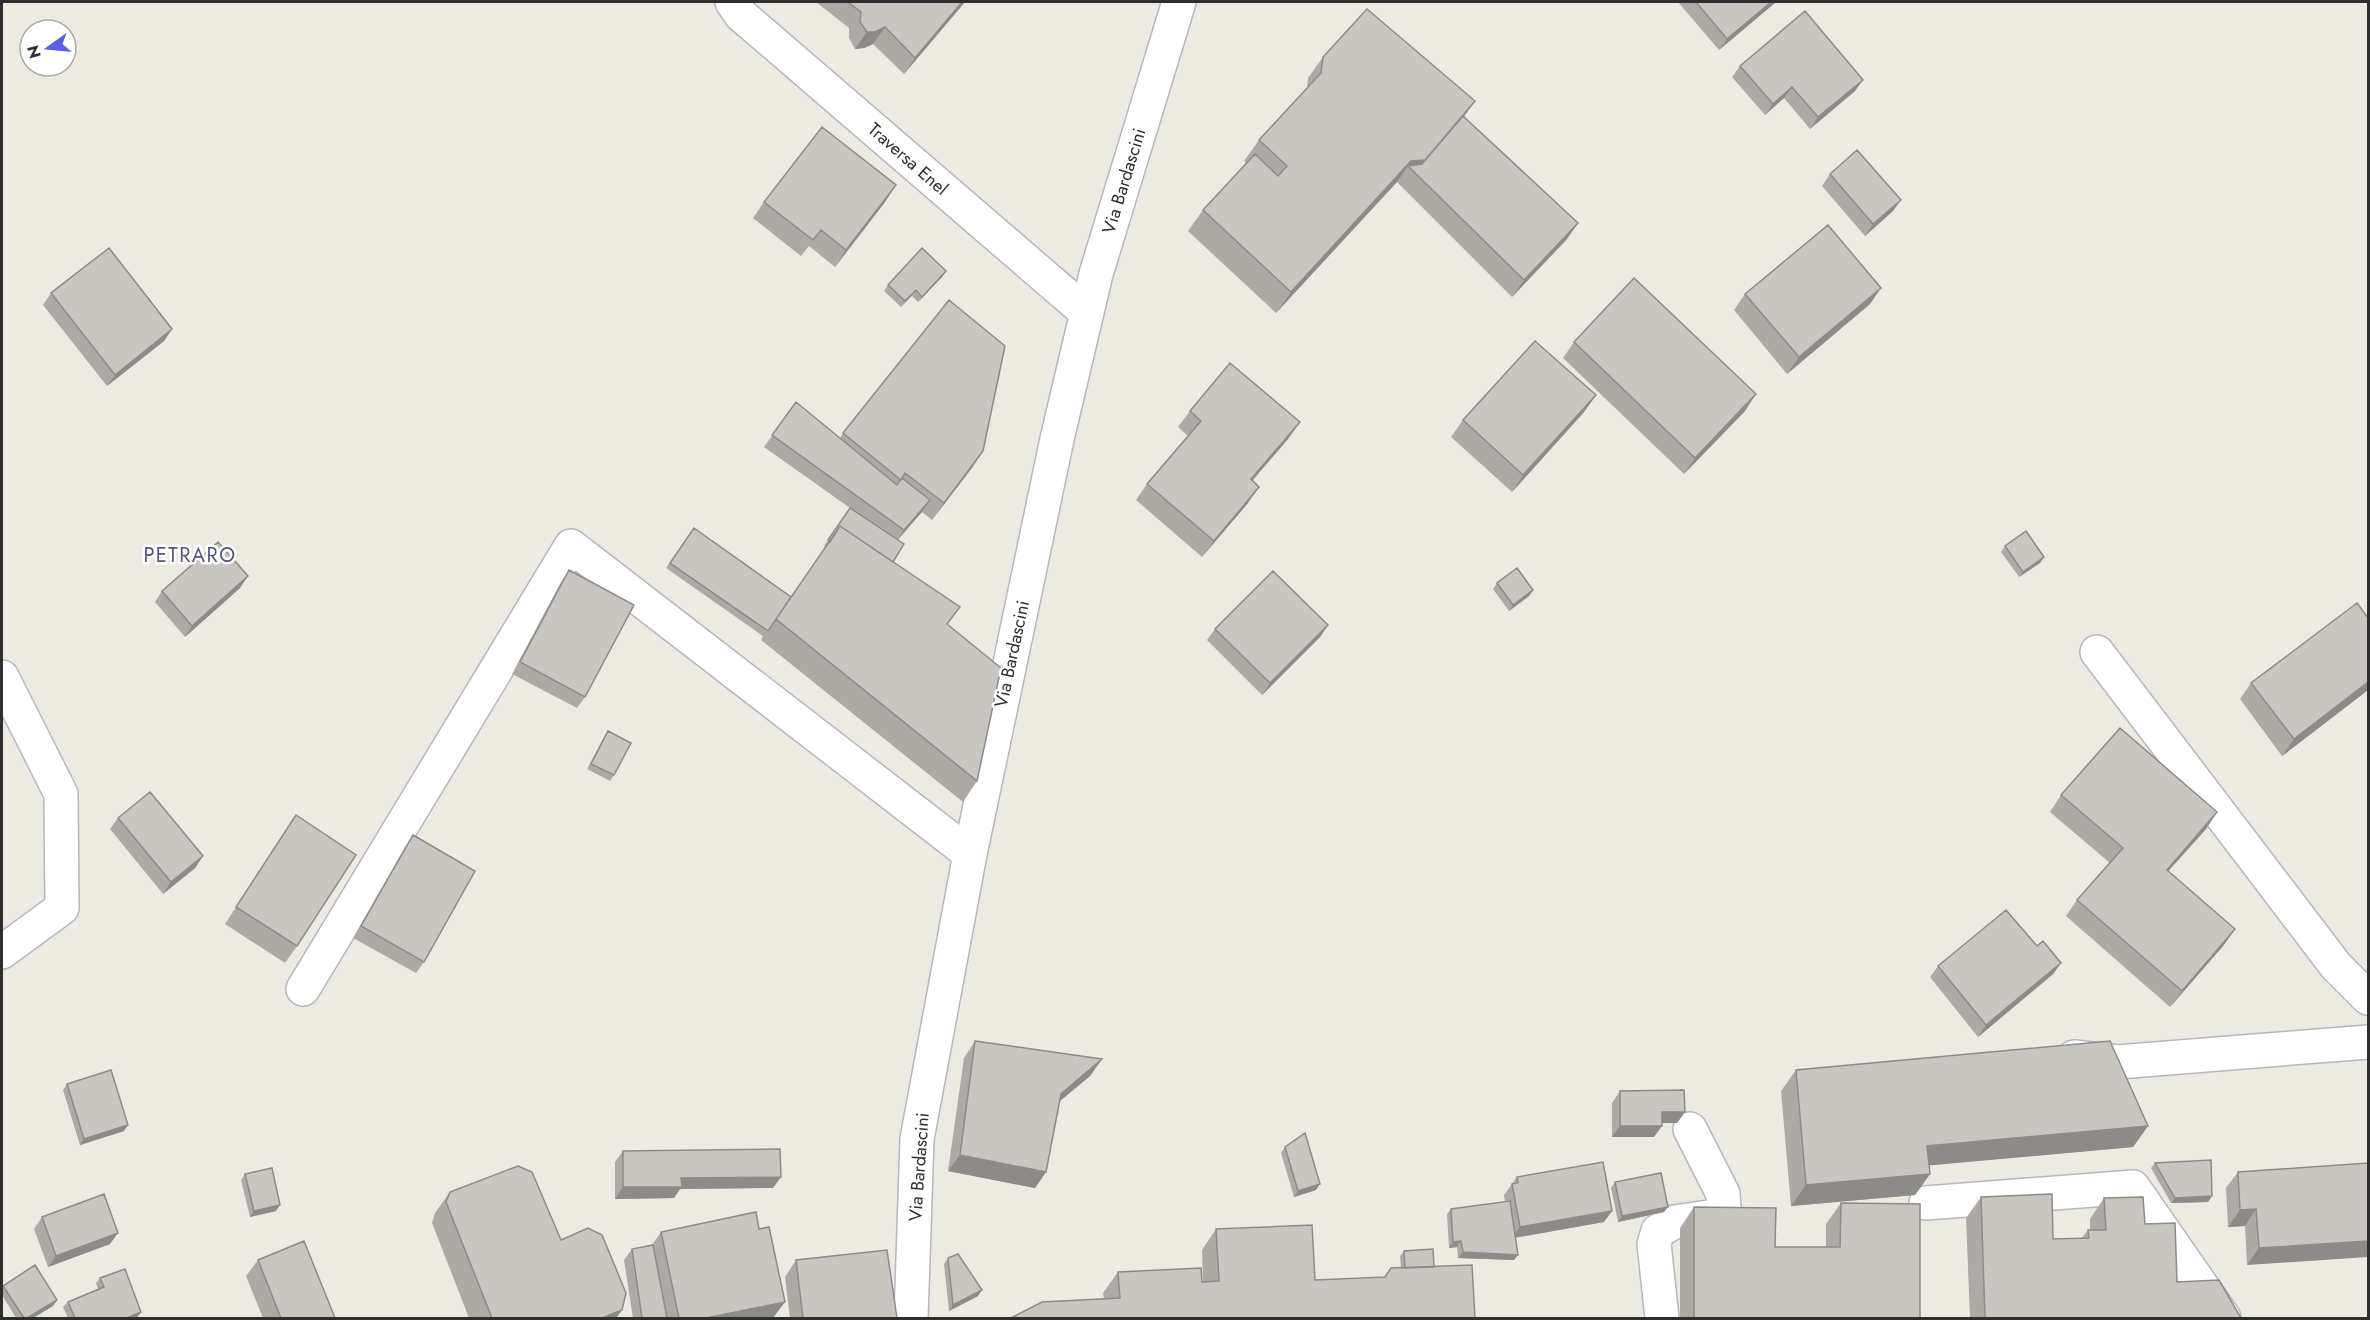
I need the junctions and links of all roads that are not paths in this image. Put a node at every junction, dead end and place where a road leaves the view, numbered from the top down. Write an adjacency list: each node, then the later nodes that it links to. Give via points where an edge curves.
1 (732, 2): 3 (street, Traversa Enel, via 741,15)
2 (1179, 2): 3 (street, Via Bardascini)
3 (1087, 313): 6 (street, Via Bardascini)
4 (2097, 652): 9 (street, via 2336,966)
5 (2, 677): 7 (street, via 61,794 62,908)
6 (970, 854): 8 (street, via 571,546); 14 (street, Via Bardascini, via 917,1139)
7 (2, 952)
8 (303, 989)
9 (2368, 998)
10 (2368, 1042): 11 (street, via 2118,1062)
11 (2047, 1054)
12 (1690, 1129): 15 (street, via 1723,1194 1724,1208 1716,1216 1674,1222 1658,1231 1654,1244)
13 (1926, 1203): 16 (street, via 2133,1187)
14 (910, 1318)
15 (1662, 1318)
16 (2224, 1318)

